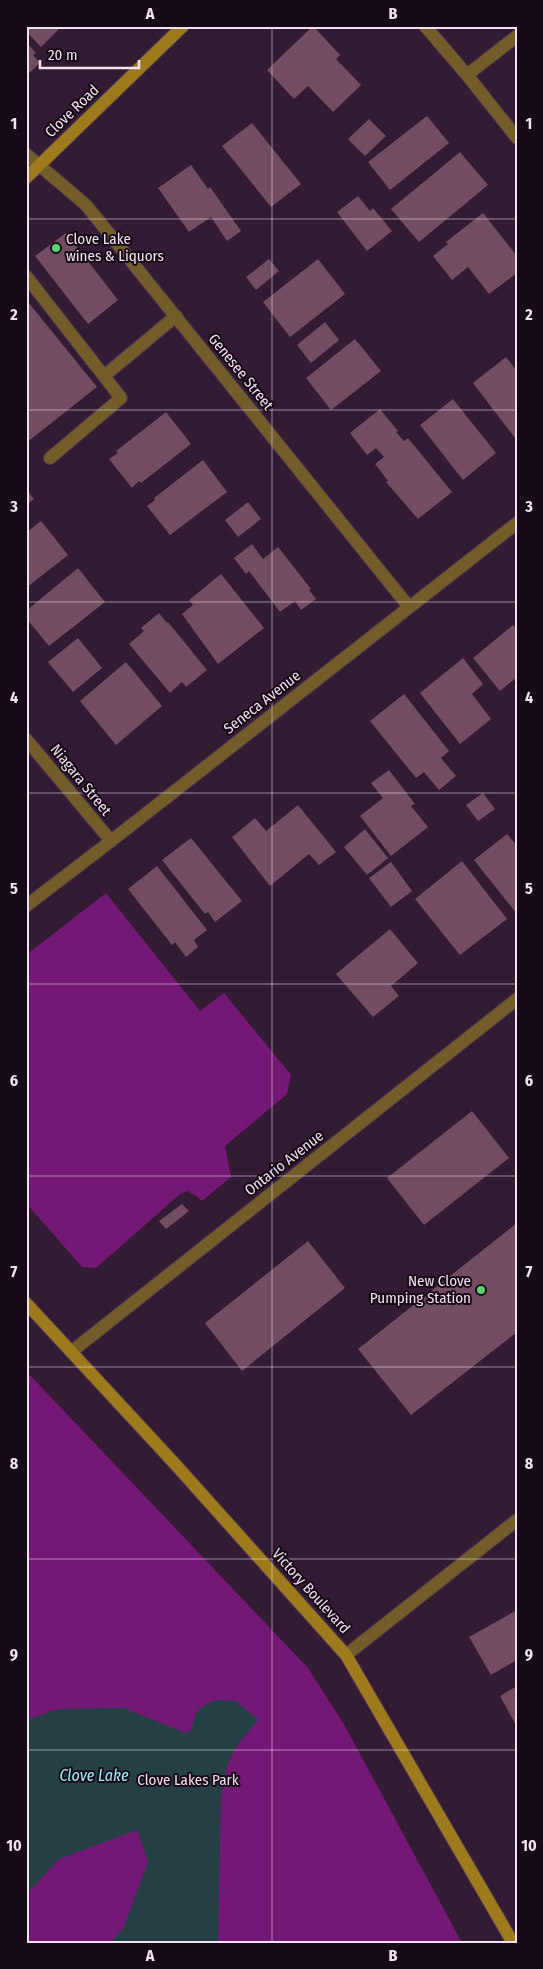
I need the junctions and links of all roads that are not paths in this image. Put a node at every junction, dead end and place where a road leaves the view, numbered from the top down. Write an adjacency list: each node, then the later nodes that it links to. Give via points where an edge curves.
1 (184, 26): 7 (main road, Clove Road)
2 (425, 26): 4 (street)
3 (517, 36): 4 (street)
4 (467, 75): 5 (street)
5 (517, 138)
6 (26, 154): 7 (street, Genesee Street)
7 (40, 165): 8 (main road, Clove Road); 10 (street, Genesee Street, via 86,205)
8 (26, 178)
9 (26, 276): 11 (street)
10 (176, 316): 11 (street); 14 (street, Genesee Street)
11 (104, 376): 12 (street, via 121,398)
12 (50, 458)
13 (517, 522): 14 (street, Seneca Avenue)
14 (409, 607): 16 (street, Seneca Avenue)
15 (26, 739): 16 (street, Niagara Street)
16 (111, 842): 17 (street, Seneca Avenue)
17 (26, 906)
18 (517, 999): 20 (street, Ontario Avenue)
19 (26, 1303): 20 (main road, Victory Boulevard)
20 (71, 1352): 22 (main road, Victory Boulevard)
21 (517, 1520): 22 (street)
22 (346, 1655): 23 (main road, Victory Boulevard)
23 (513, 1943)

